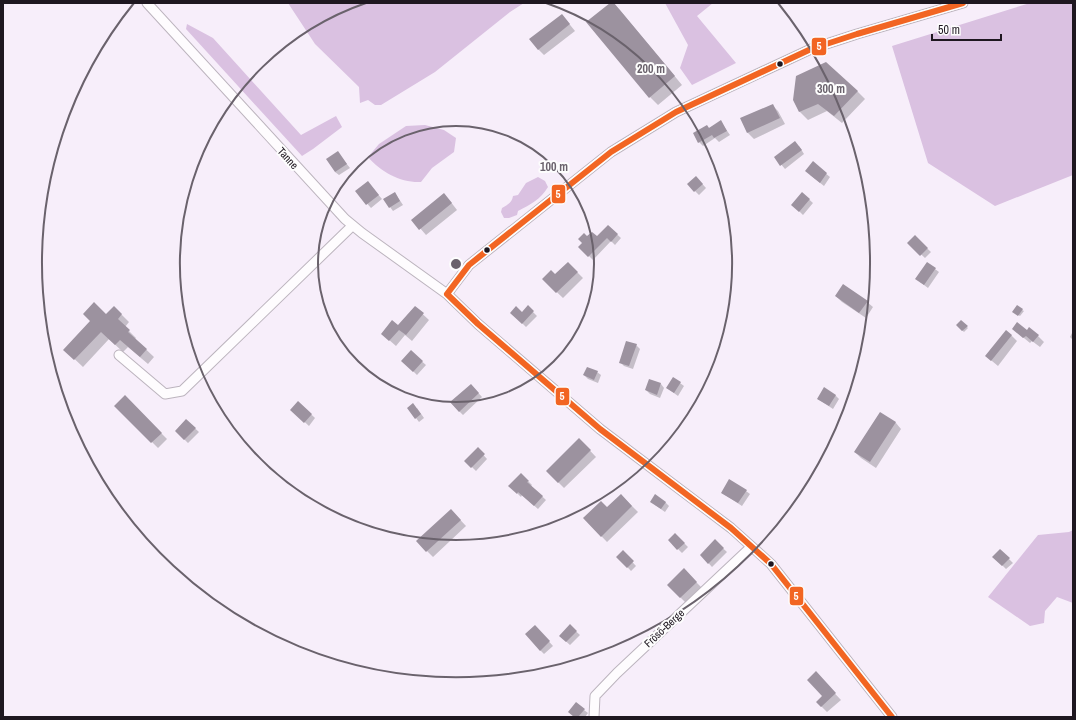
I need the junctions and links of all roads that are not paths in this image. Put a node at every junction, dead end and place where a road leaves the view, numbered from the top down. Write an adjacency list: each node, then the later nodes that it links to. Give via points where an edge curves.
1 (147, 3): 3 (street, Tanne)
2 (963, 3): 4 (street, via 811,50 676,112 605,157 469,265)
3 (352, 226): 4 (street, Tanne); 5 (street, via 182,391 165,394)
4 (447, 294): 6 (street, Tanne, via 600,429 731,528)
5 (119, 354)
6 (751, 547): 7 (street, Frösö-Berge, via 595,696); 8 (street, Tanne, via 771,564)
7 (594, 717)
8 (892, 717)

